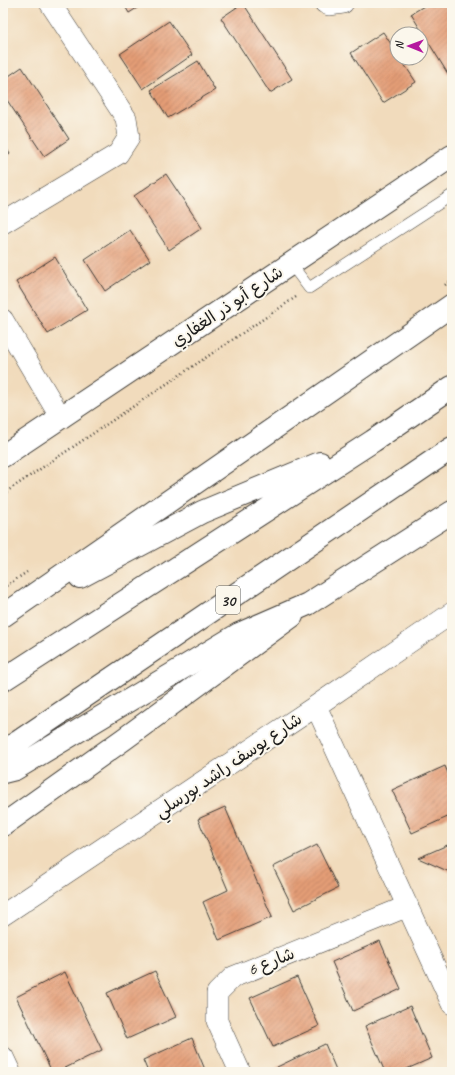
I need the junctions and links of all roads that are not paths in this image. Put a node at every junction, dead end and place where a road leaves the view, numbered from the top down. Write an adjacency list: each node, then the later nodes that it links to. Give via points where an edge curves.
1 (50, 3): 6 (street, via 126,118 129,137 118,154)
2 (325, 3): 3 (street)
3 (343, 3)
4 (452, 156): 7 (main road, شارع أبو ذر الغفاري)
5 (452, 195): 7 (lane, via 309,288)
6 (3, 223)
7 (291, 264): 11 (main road, شارع أبو ذر الغفاري)
8 (452, 305): 18 (main road)
9 (3, 320): 11 (street)
10 (452, 387): 12 (main road)
11 (61, 418): 14 (main road, شارع أبو ذر الغفاري)
12 (373, 442): 18 (main road, via 202,512); 19 (main road)
13 (452, 448): 21 (main road, 30)
14 (3, 456)
15 (452, 512): 16 (main road)
16 (308, 604): 22 (main road, via 239,634 15,769); 23 (main road)
17 (452, 613): 20 (street, شارع يوسف راشد بورسلي)
18 (3, 616)
19 (3, 680)
20 (316, 706): 24 (street); 25 (street, شارع يوسف راشد بورسلي)
21 (3, 752)
22 (3, 772)
23 (3, 825)
24 (408, 906): 26 (street); 29 (street, شارع 6, via 233,976 217,993 217,1020)
25 (3, 914)
26 (452, 1004)
27 (3, 1057): 28 (street)
28 (10, 1072)
29 (240, 1072)

